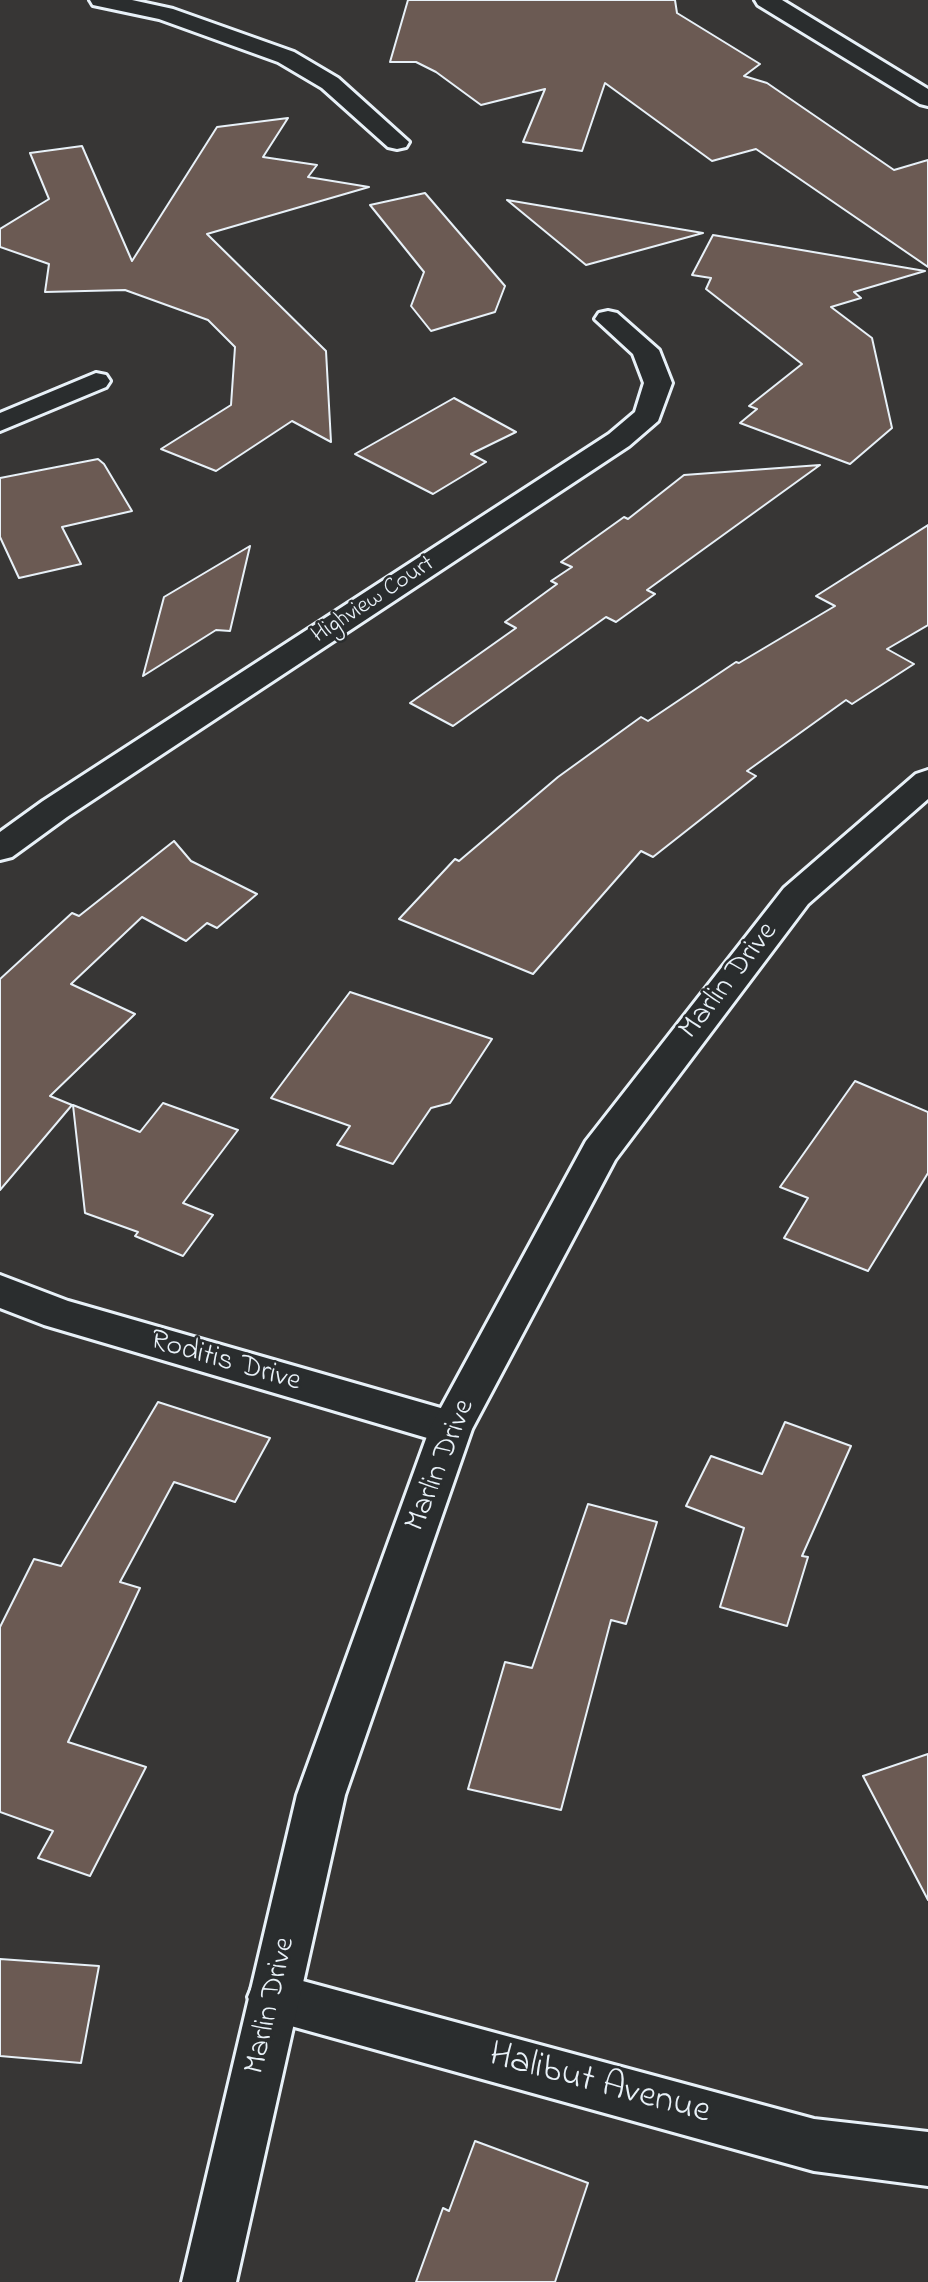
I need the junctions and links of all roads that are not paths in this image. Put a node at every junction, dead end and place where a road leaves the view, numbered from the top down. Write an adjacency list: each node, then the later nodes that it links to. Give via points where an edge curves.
1 (101, 0): 4 (street, via 165,14 286,57 330,83)
2 (766, 0): 3 (street)
3 (928, 99)
4 (397, 142)
5 (608, 319): 9 (street, Highview Court, via 645,351 658,383 648,415 620,440)
6 (96, 381): 7 (street)
7 (0, 423)
8 (928, 781): 11 (street, Marlin Drive, via 796,896 600,1151)
9 (0, 849)
10 (0, 1291): 11 (street, Roditis Drive, via 58,1314)
11 (451, 1428): 12 (street, Marlin Drive, via 321,1795)
12 (273, 1997): 13 (street, Halibut Avenue, via 814,2145); 14 (street, Marlin Drive)
13 (928, 2159)
14 (209, 2282)

